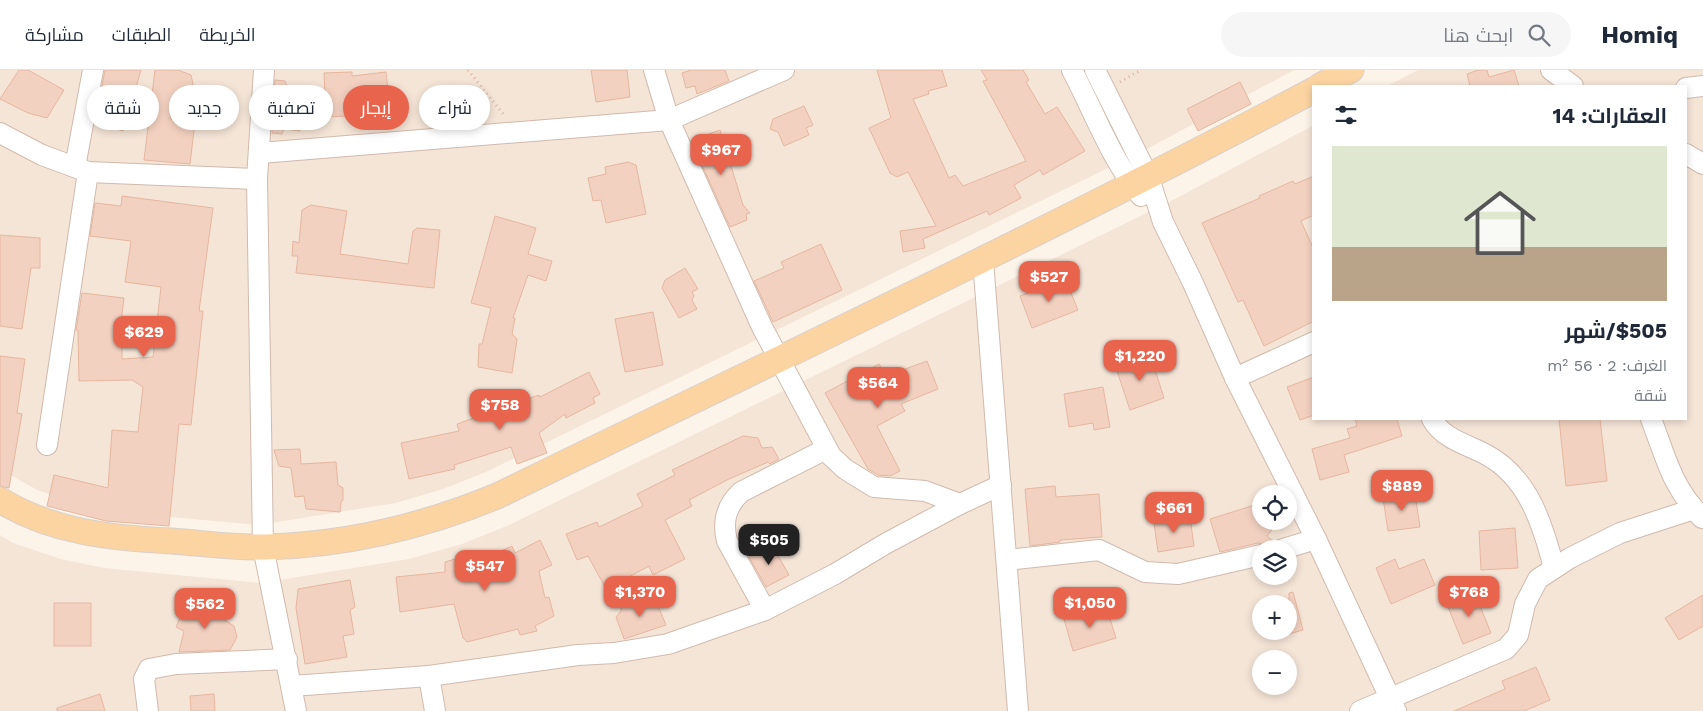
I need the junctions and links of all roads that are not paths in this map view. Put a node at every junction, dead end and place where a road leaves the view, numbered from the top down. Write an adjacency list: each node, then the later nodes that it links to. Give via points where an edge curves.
1 (93, 70): 17 (street)
2 (264, 70): 16 (street)
3 (654, 70): 14 (street)
4 (784, 70): 14 (street)
5 (1072, 70): 19 (street, via 1106,138)
6 (1095, 70): 19 (street)
7 (1551, 70): 10 (street)
8 (1348, 77): 9 (main road)
9 (1323, 85)
10 (1572, 85)
11 (1703, 86): 12 (street)
12 (1687, 88)
13 (1312, 91): 19 (main road)
14 (669, 120): 16 (street); 22 (street)
15 (0, 133): 17 (street, via 42,155)
16 (260, 153): 18 (street)
17 (81, 170): 18 (street); 26 (street)
18 (257, 179): 34 (street)
19 (1140, 181): 20 (main road); 23 (street, via 1193,283)
20 (983, 260): 22 (main road); 28 (street)
21 (1312, 343): 23 (street)
22 (778, 359): 27 (street); 34 (main road, via 452,515 354,540)
23 (1235, 378): 32 (street)
24 (1433, 420): 37 (street, via 1462,446 1486,454 1523,486 1545,530)
25 (1651, 420): 31 (street, via 1674,481)
26 (47, 446)
27 (826, 449): 30 (street, via 844,469 874,487 926,491); 38 (street, via 741,492 730,502 724,523 727,541)
28 (1001, 485): 30 (street); 36 (street)
29 (0, 500): 34 (main road, via 48,523 108,538)
30 (960, 504): 38 (street)
31 (1698, 514): 37 (street, via 1620,533)
32 (1316, 539): 33 (street); 42 (street)
33 (1297, 545)
34 (263, 547): 39 (street)
35 (1252, 557): 36 (street, via 1178,574 1145,572 1100,550)
36 (1007, 560): 46 (street)
37 (1554, 568): 42 (street, via 1538,579 1525,604 1518,635 1506,650)
38 (765, 610): 40 (street, via 668,644)
39 (287, 660): 41 (street); 43 (street, via 176,664 149,669 144,679)
40 (429, 676): 41 (street); 45 (street)
41 (292, 686): 44 (street)
42 (1392, 704): 47 (street)
43 (148, 711)
44 (296, 711)
45 (435, 711)
46 (1018, 711)
47 (1360, 711)

